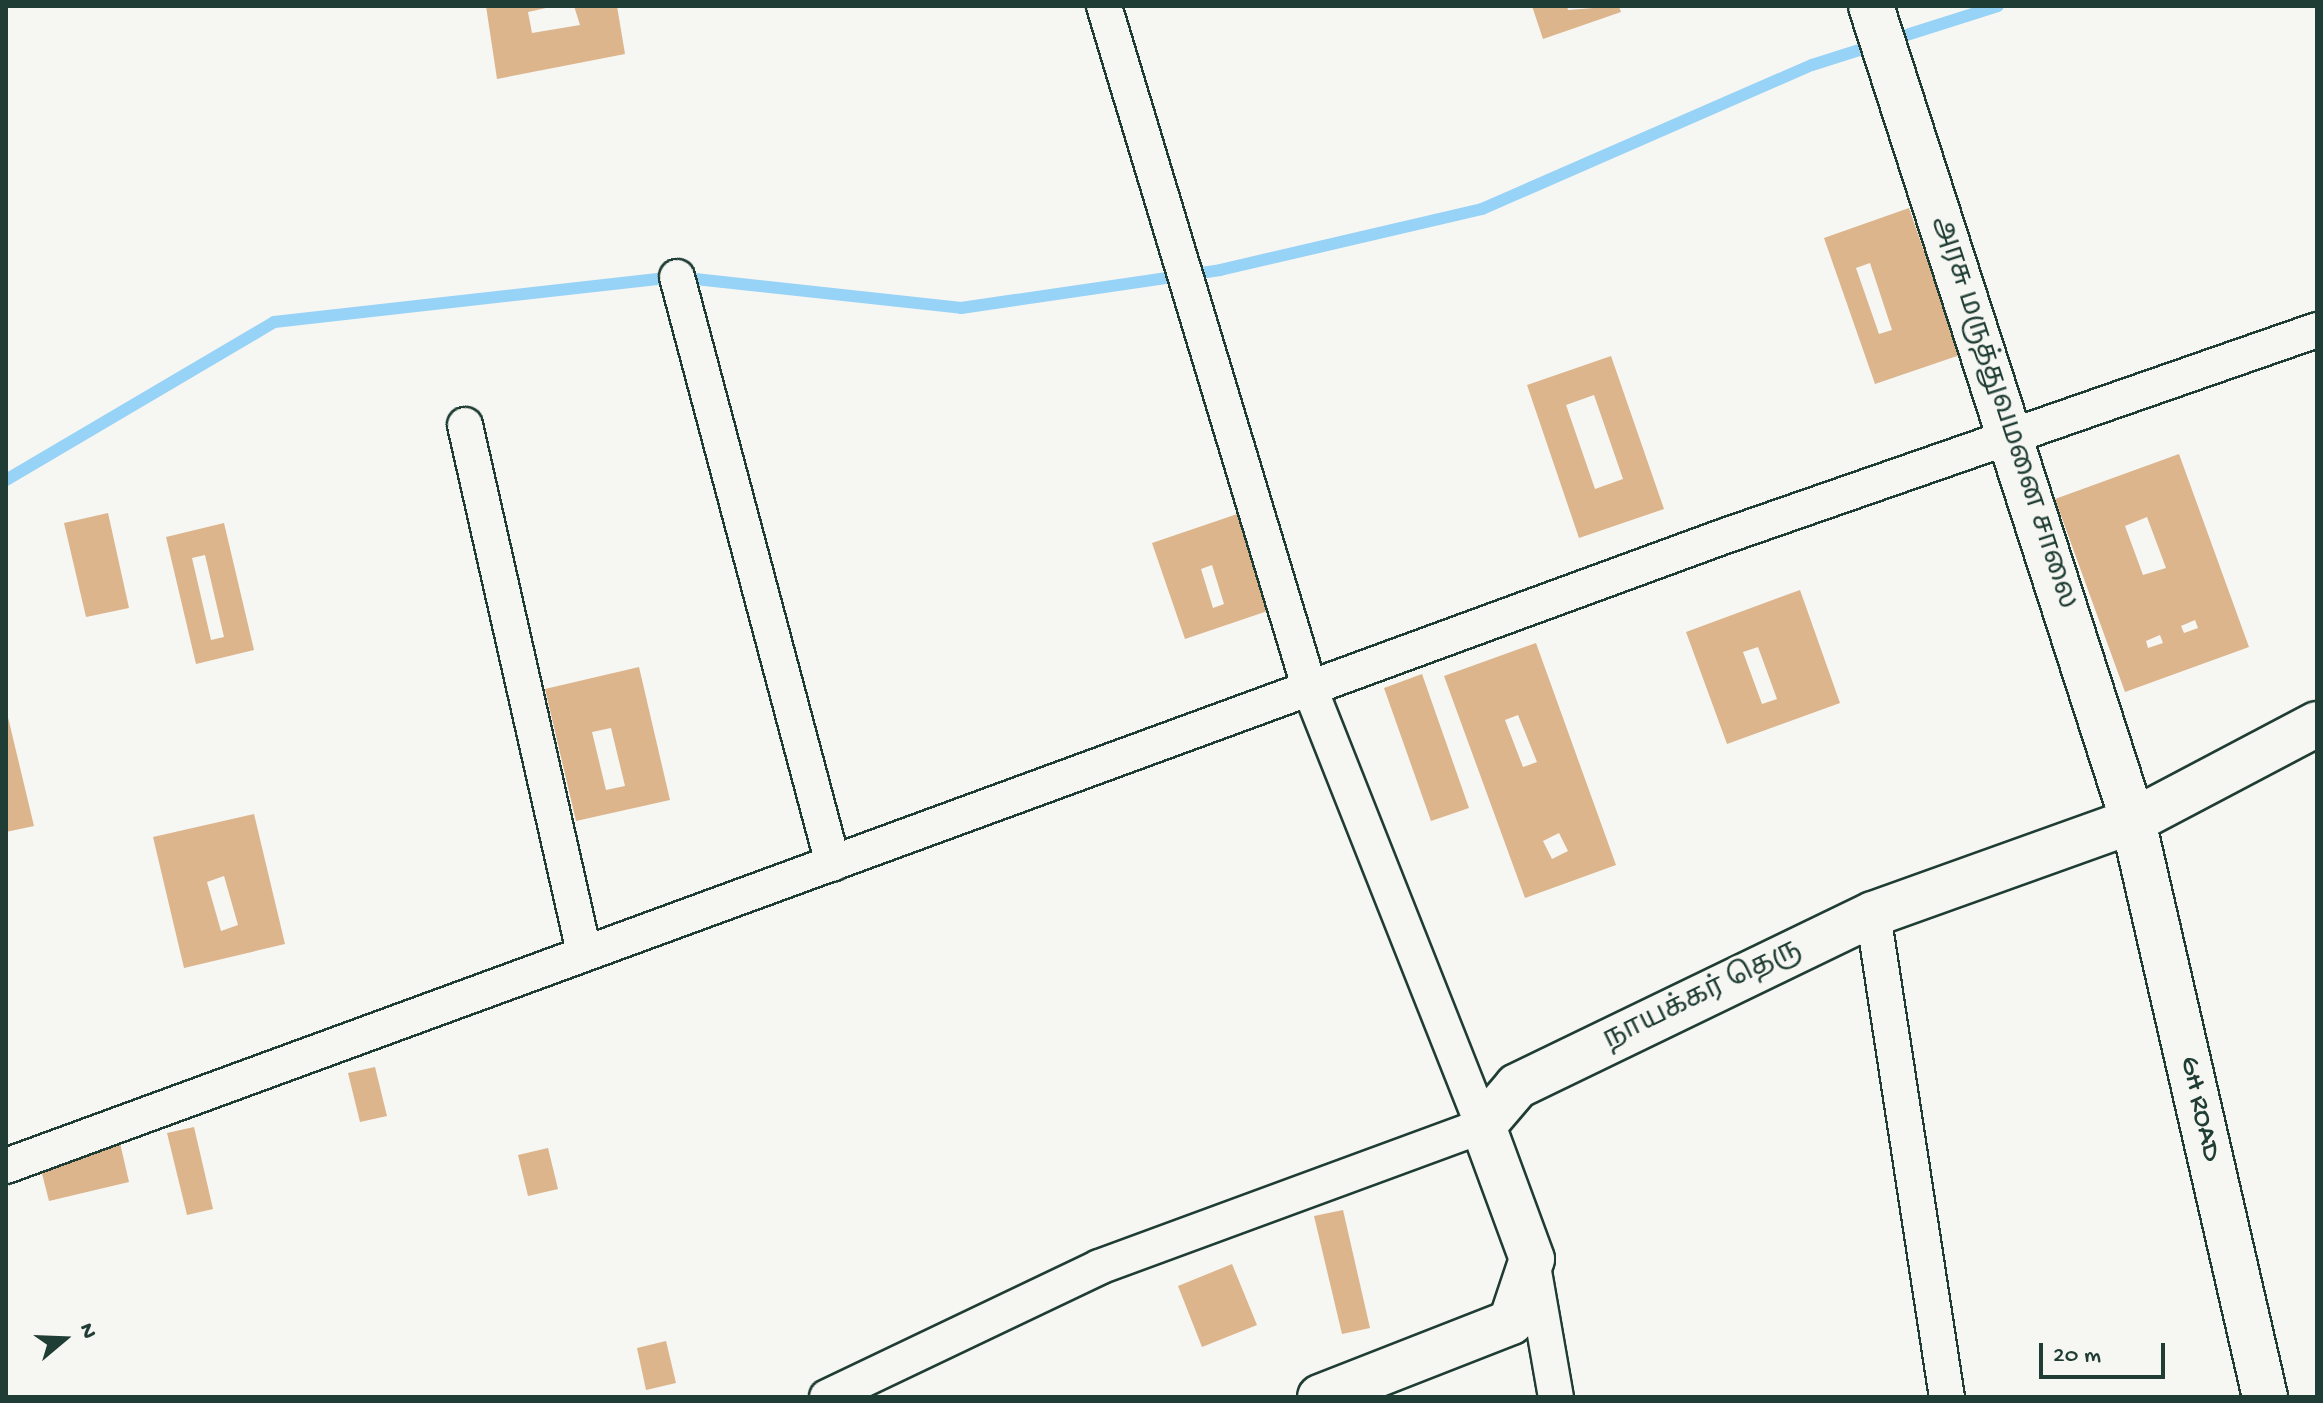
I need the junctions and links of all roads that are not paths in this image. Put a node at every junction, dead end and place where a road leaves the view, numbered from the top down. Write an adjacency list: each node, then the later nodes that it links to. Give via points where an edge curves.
1 (1104, 6): 7 (street)
2 (1871, 6): 6 (main road, அரசு மருத்துவமனை சாலை)
3 (677, 277): 10 (street)
4 (2317, 330): 6 (street)
5 (465, 425): 12 (street)
6 (2013, 439): 7 (street, via 1722,537); 9 (main road, அரசு மருத்துவமனை சாலை)
7 (1310, 690): 10 (street); 13 (street)
8 (2317, 724): 9 (main road, நாயக்கர் தெரு)
9 (2133, 821): 11 (main road, நாயக்கர் தெரு); 20 (main road, GH ROAD)
10 (833, 864): 12 (street)
11 (1873, 914): 13 (main road, நாயக்கர் தெரு, via 1517,1086); 19 (street)
12 (584, 952): 14 (street)
13 (1483, 1126): 15 (main road); 16 (street, via 1099,1267)
14 (6, 1166)
15 (1532, 1259): 17 (main road, via 1511,1322); 18 (street)
16 (827, 1397)
17 (1320, 1397)
18 (1556, 1397)
19 (1947, 1397)
20 (2265, 1397)

